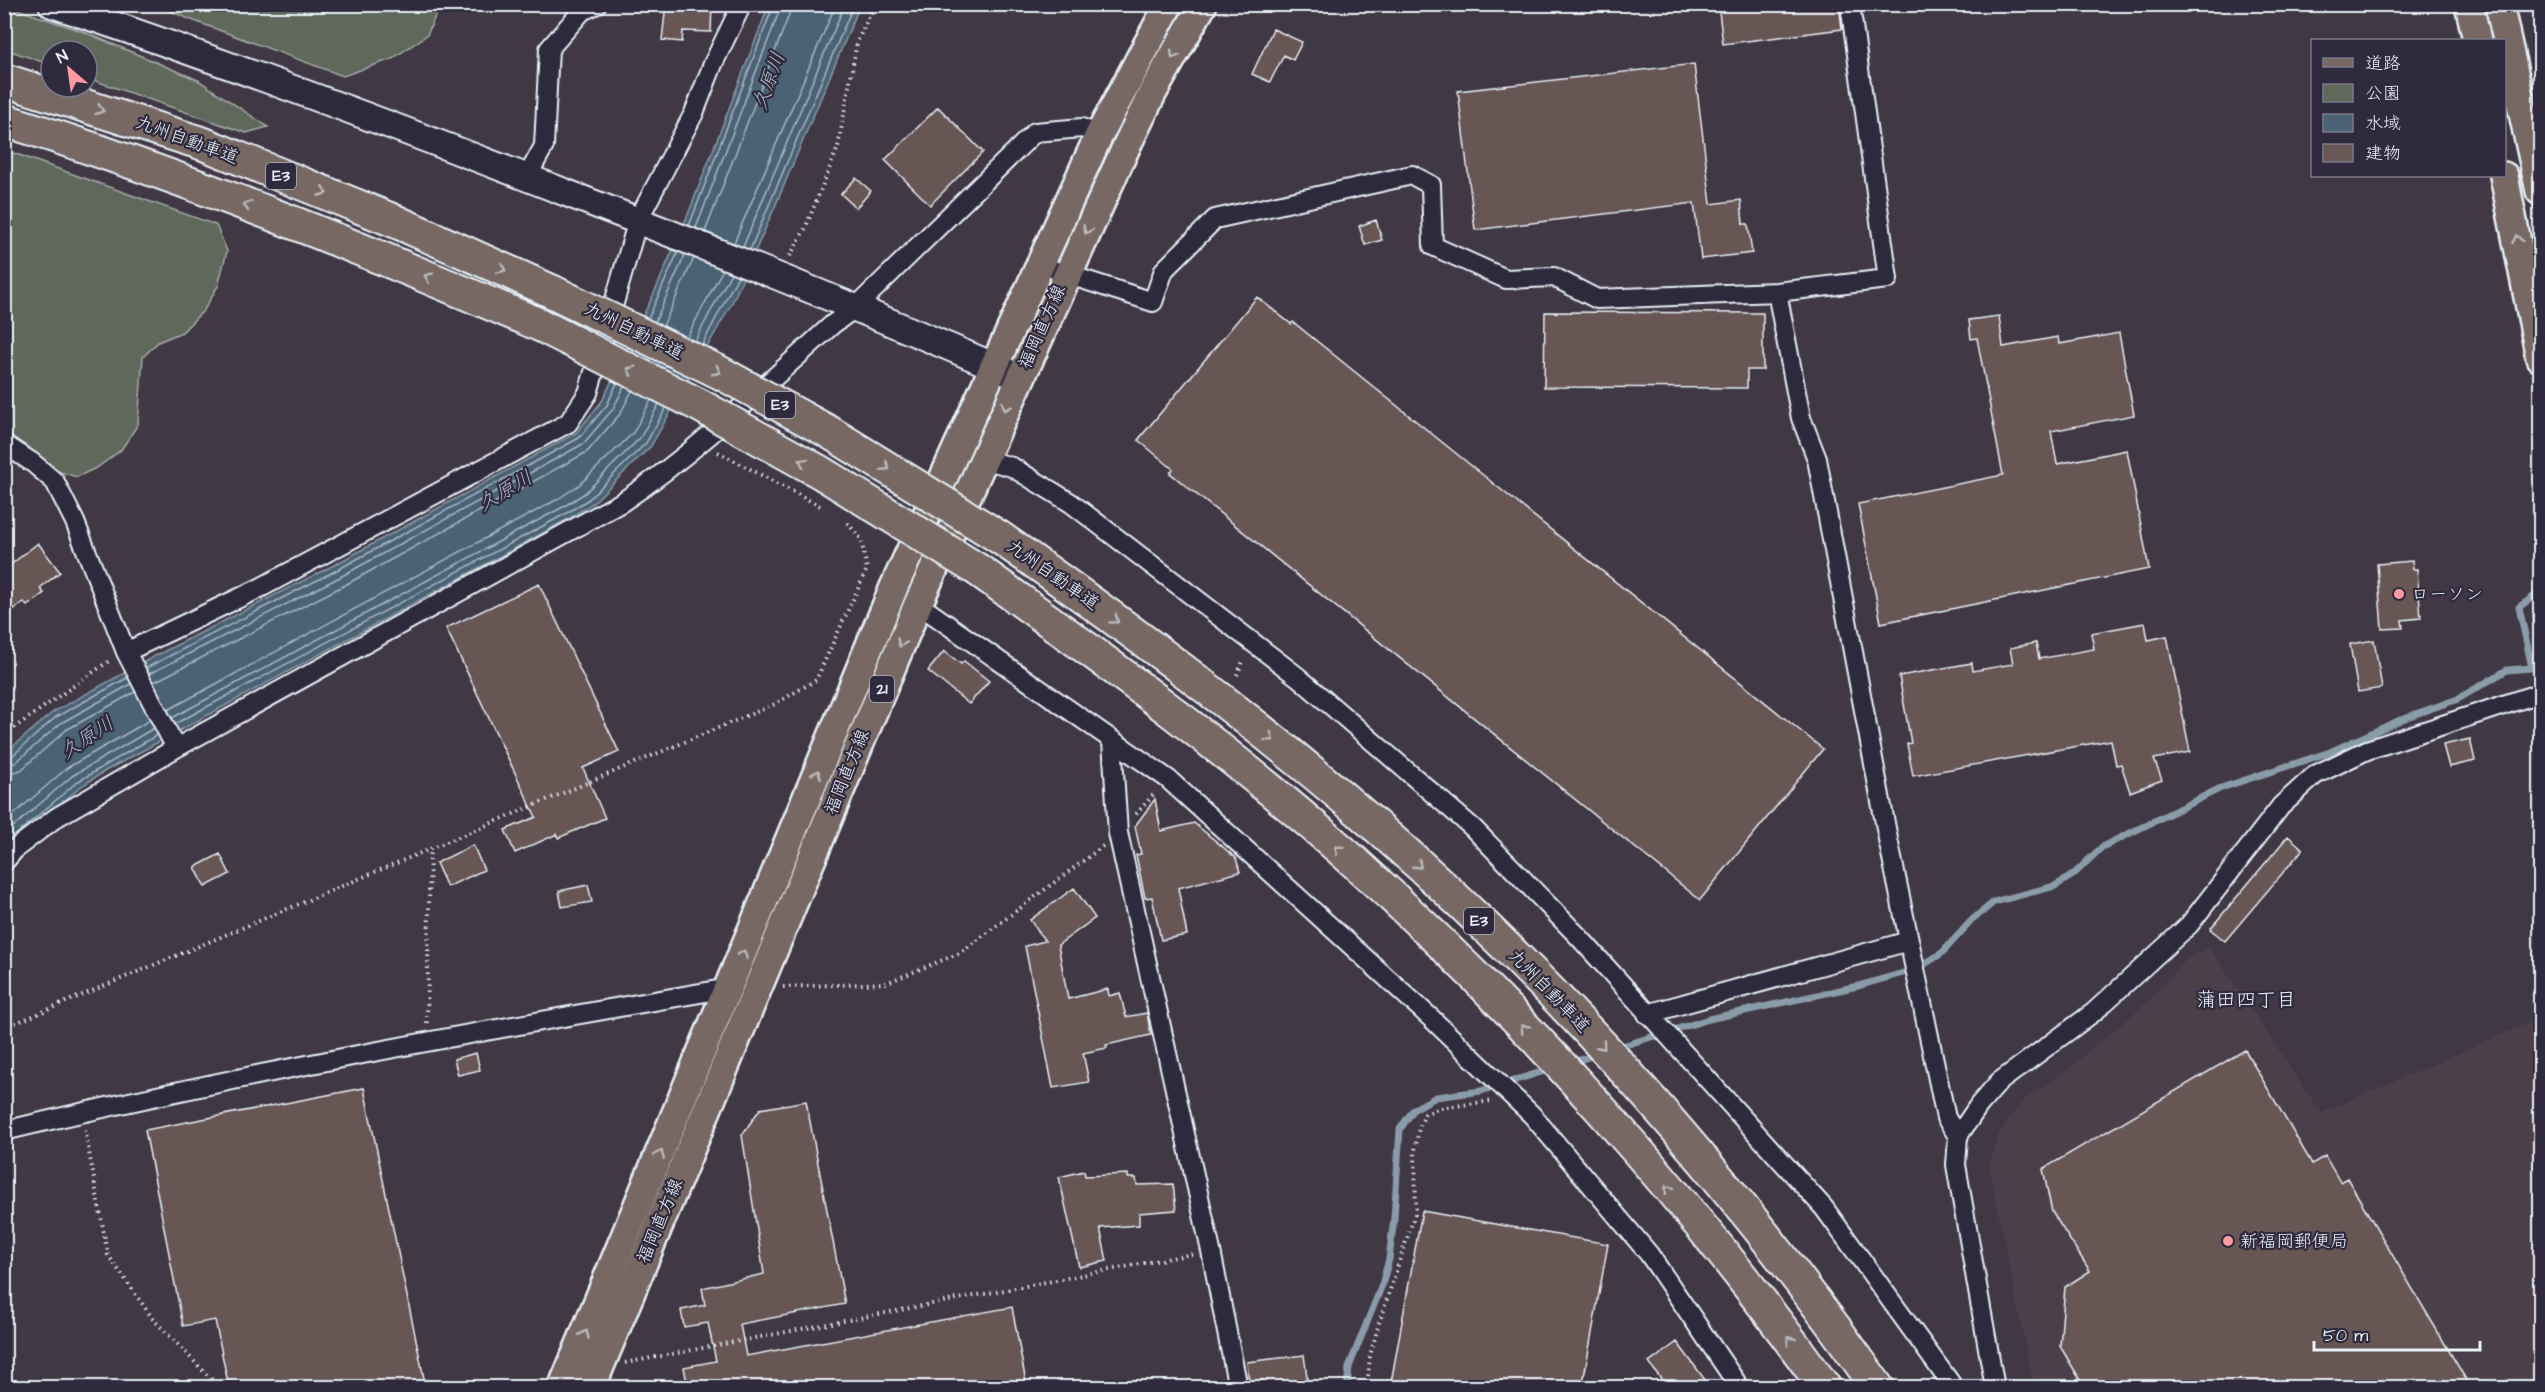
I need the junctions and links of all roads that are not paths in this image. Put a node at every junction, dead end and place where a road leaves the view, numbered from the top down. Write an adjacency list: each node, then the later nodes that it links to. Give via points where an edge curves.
1 (52, 4): 13 (street, via 212,58)
2 (597, 4): 13 (street, via 582,11 549,49 544,146)
3 (742, 4): 16 (street, via 694,113)
4 (1169, 4): 12 (main road, 福岡直方線 / 21)
5 (1203, 4): 18 (main road, 福岡直方線 / 21, one-way to 18, via 1153,92)
6 (1850, 4): 19 (street, via 1888,279)
7 (2469, 4): 9 (main road)
8 (2499, 4): 15 (main road)
9 (2477, 39)
10 (4, 80): 42 (highway, 九州自動車道 / E3, one-way to 42, bridge, via 204,144 397,222 551,291 719,372 829,432 999,537 1188,673 1276,742 1494,934 1677,1129 1827,1316)
11 (4, 120): 41 (highway, 九州自動車道 / E3, one-way to 11, bridge, via 1725,1257 1644,1160 1461,964 1349,858 1252,775 1071,635 978,570 820,472 699,405 540,325 298,224 108,152)
12 (1099, 135): 17 (main road, 福岡直方線 / 21); 20 (street, via 1082,128 1035,132)
13 (527, 177): 16 (street)
14 (2504, 177): 21 (main road, one-way to 14)
15 (2541, 191)
16 (638, 220): 20 (street); 27 (street, via 588,393 568,423 260,588)
17 (1040, 266): 18 (street); 22 (main road, 福岡直方線 / 21)
18 (1067, 273): 19 (street, via 1153,302 1164,270 1215,219 1412,175 1431,185 1433,246 1506,279 1554,277 1597,299); 23 (main road, 福岡直方線 / 21)
19 (1778, 292): 32 (street, via 1801,418 1817,459)
20 (855, 308): 22 (street); 29 (street, via 701,443 622,502)
21 (2541, 358)
22 (993, 366): 23 (street); 33 (main road, 福岡直方線 / 21, one-way to 22, via 894,587)
23 (1019, 378): 25 (main road, 福岡直方線 / 21, one-way to 25)
24 (4, 444): 27 (street, via 55,482 75,522)
25 (983, 459): 26 (main road, 福岡直方線 / 21); 34 (street, via 1012,467 1071,503 1298,677 1473,828)
26 (918, 604): 30 (street); 38 (main road, 福岡直方線 / 21, one-way to 38)
27 (126, 652): 29 (street)
28 (2541, 693): 36 (street, via 2367,750 2315,775 2281,806 2189,925 2094,1012 1999,1082)
29 (173, 740): 31 (street, via 57,817)
30 (1112, 741): 39 (street, via 1118,832); 40 (street, via 1168,779 1368,958 1532,1115 1649,1254)
31 (4, 862)
32 (1909, 941): 34 (street); 36 (street, via 1946,1118)
33 (729, 988): 35 (street, via 427,1041); 37 (main road, 福岡直方線 / 21, one-way to 33)
34 (1647, 1014): 43 (street, via 1824,1208)
35 (4, 1131)
36 (1958, 1136): 44 (street, via 1956,1165)
37 (562, 1388)
38 (591, 1388)
39 (1238, 1388)
40 (1740, 1388)
41 (1825, 1388)
42 (1878, 1388)
43 (1954, 1388)
44 (1995, 1388)

